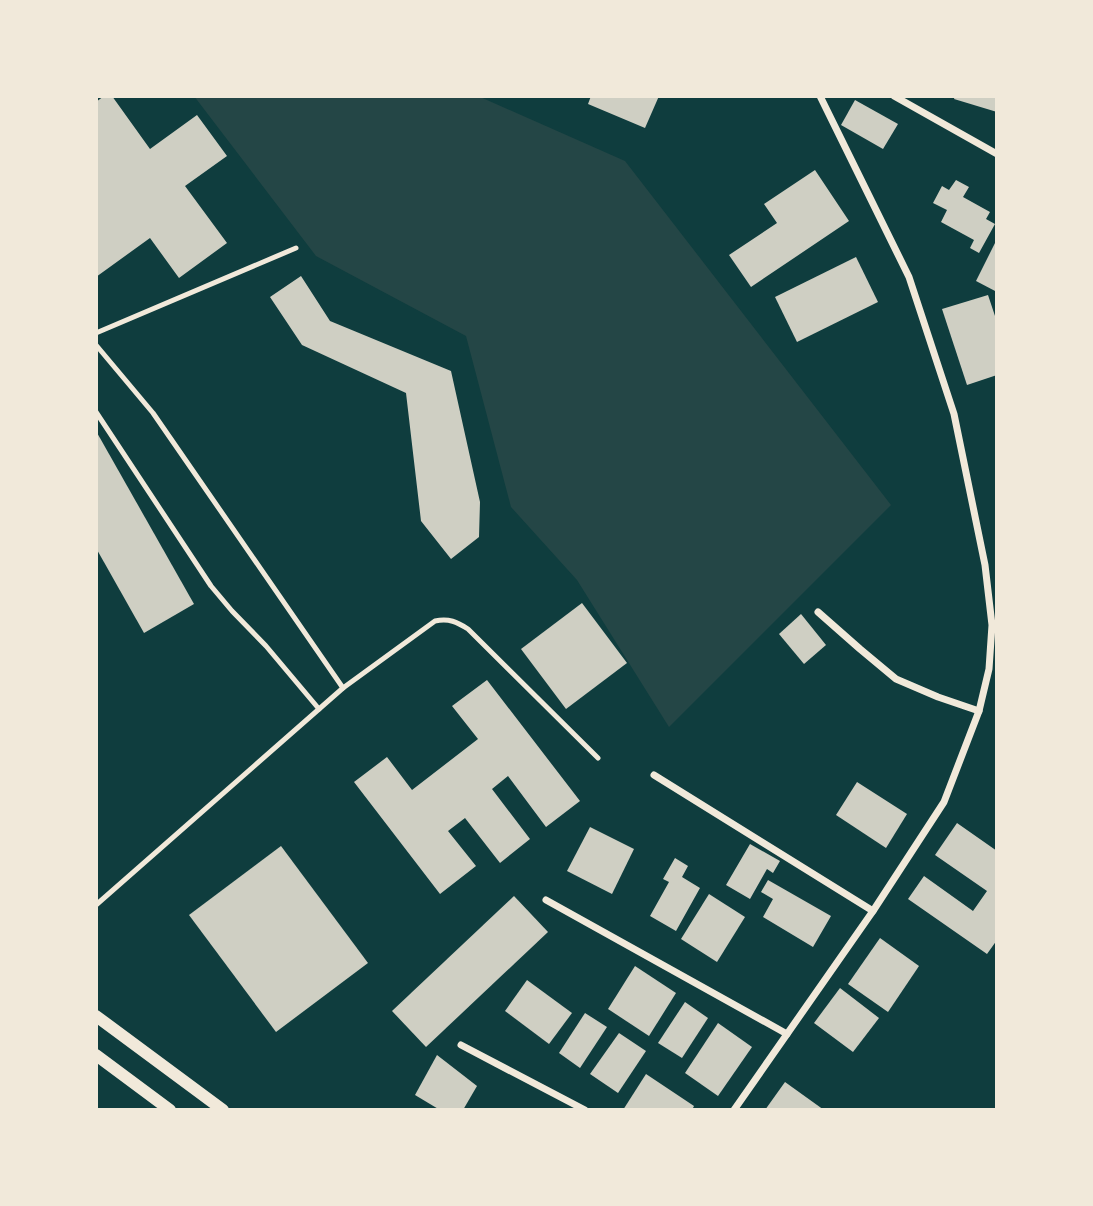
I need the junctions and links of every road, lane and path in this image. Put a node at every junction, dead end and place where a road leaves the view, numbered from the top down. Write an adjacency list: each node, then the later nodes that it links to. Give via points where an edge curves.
1 (820, 96): 11 (street, via 909,277 954,414 985,565 992,625)
2 (894, 96): 3 (street)
3 (997, 154)
4 (296, 248): 5 (lane)
5 (96, 333)
6 (96, 345): 9 (lane, via 153,413)
7 (96, 412): 10 (lane, via 211,586)
8 (818, 612): 11 (street, via 896,679)
9 (343, 688): 10 (lane); 12 (lane, via 426,626 444,619 455,621)
10 (319, 709): 15 (lane)
11 (979, 711): 16 (street, via 944,802)
12 (598, 758)
13 (654, 775): 16 (street)
14 (546, 900): 18 (street)
15 (96, 905)
16 (873, 911): 18 (street)
17 (96, 1016): 22 (street)
18 (787, 1034): 24 (street)
19 (461, 1045): 23 (street)
20 (96, 1055): 21 (street)
21 (170, 1110)
22 (223, 1110)
23 (585, 1110)
24 (734, 1110)

